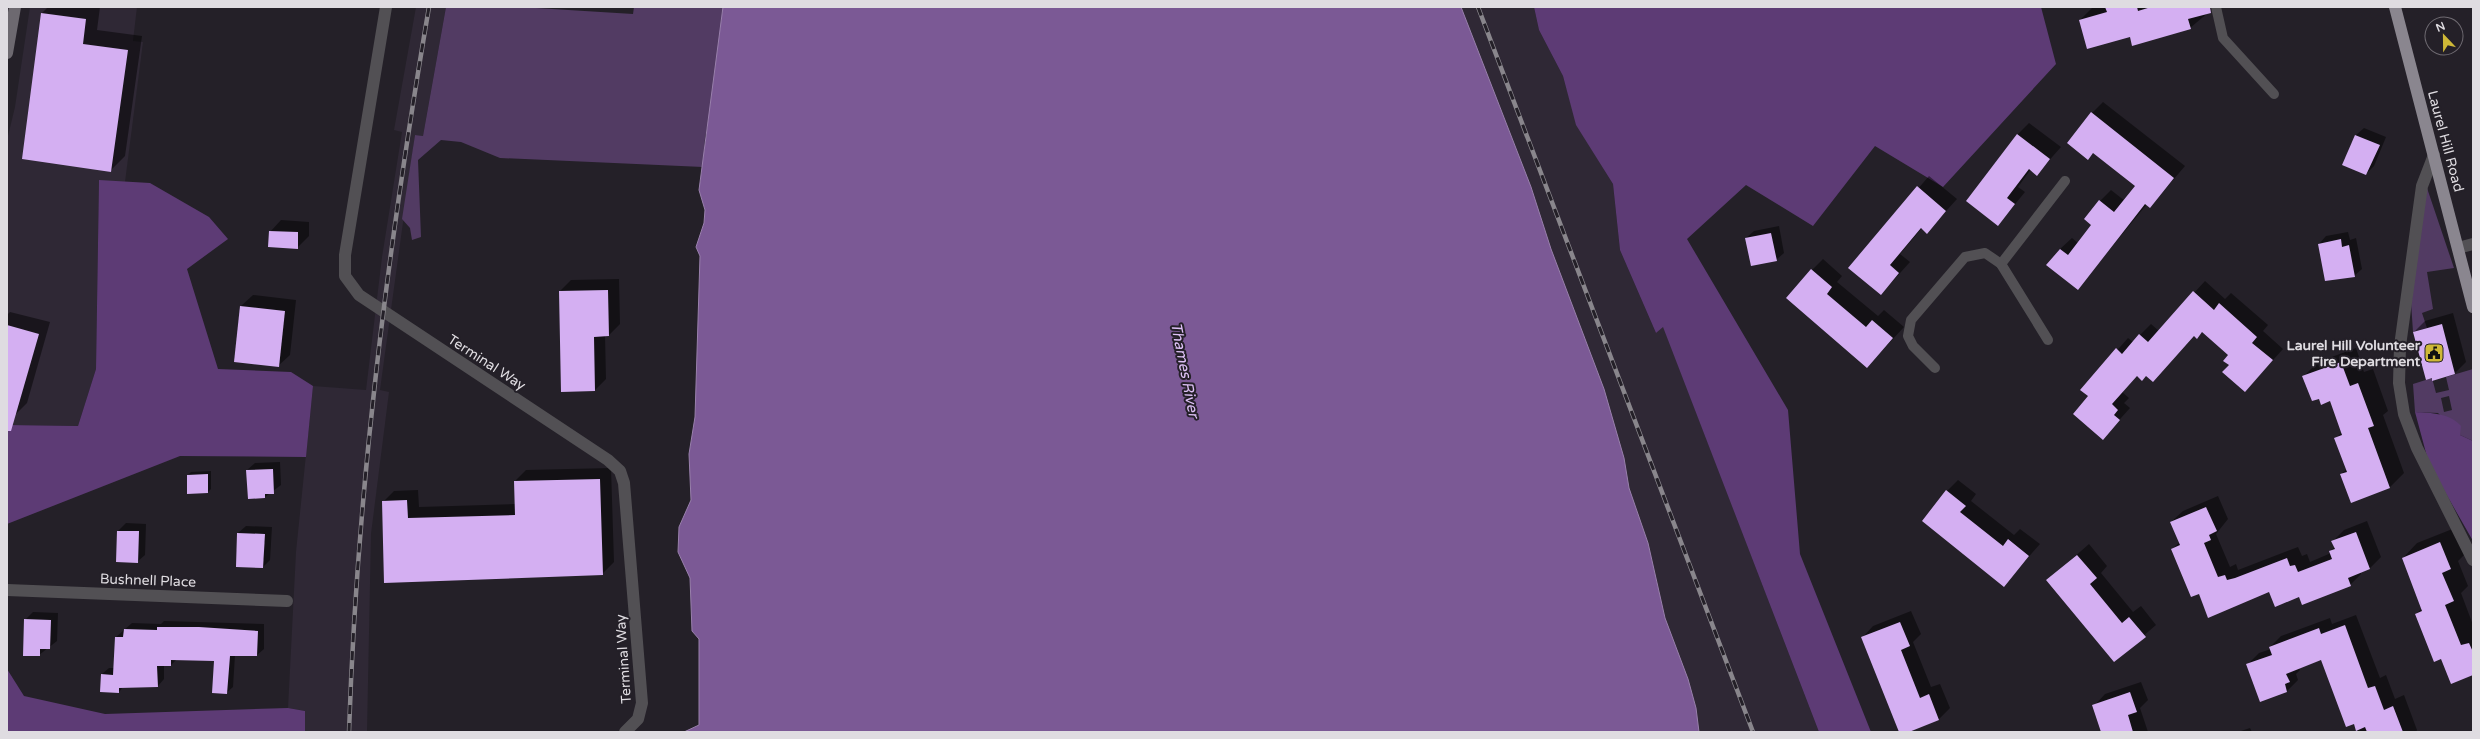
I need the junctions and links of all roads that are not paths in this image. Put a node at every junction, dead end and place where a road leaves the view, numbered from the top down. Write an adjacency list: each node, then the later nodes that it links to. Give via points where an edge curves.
1 (15, 7): 5 (main road)
2 (386, 7): 18 (street, Terminal Way, via 344,255 345,276 359,295 608,460 620,471 624,483 642,703 638,719)
3 (2216, 7): 6 (lane, via 2223,38)
4 (2395, 7): 7 (highway, Laurel Hill Road)
5 (7, 53)
6 (2274, 94)
7 (2434, 155): 10 (highway, Laurel Hill Road); 15 (street, via 2422,186 2399,354 2398,383 2404,414 2417,448)
8 (2065, 180): 11 (lane)
9 (2473, 244): 10 (street)
10 (2458, 248): 12 (highway, Laurel Hill Road)
11 (2001, 264): 13 (lane); 14 (lane, via 1985,253 1965,257 1910,320 1908,336 1913,346)
12 (2473, 307)
13 (2048, 340)
14 (1935, 368)
15 (2473, 560)
16 (7, 590): 17 (street, Bushnell Place)
17 (287, 601)
18 (625, 732)

